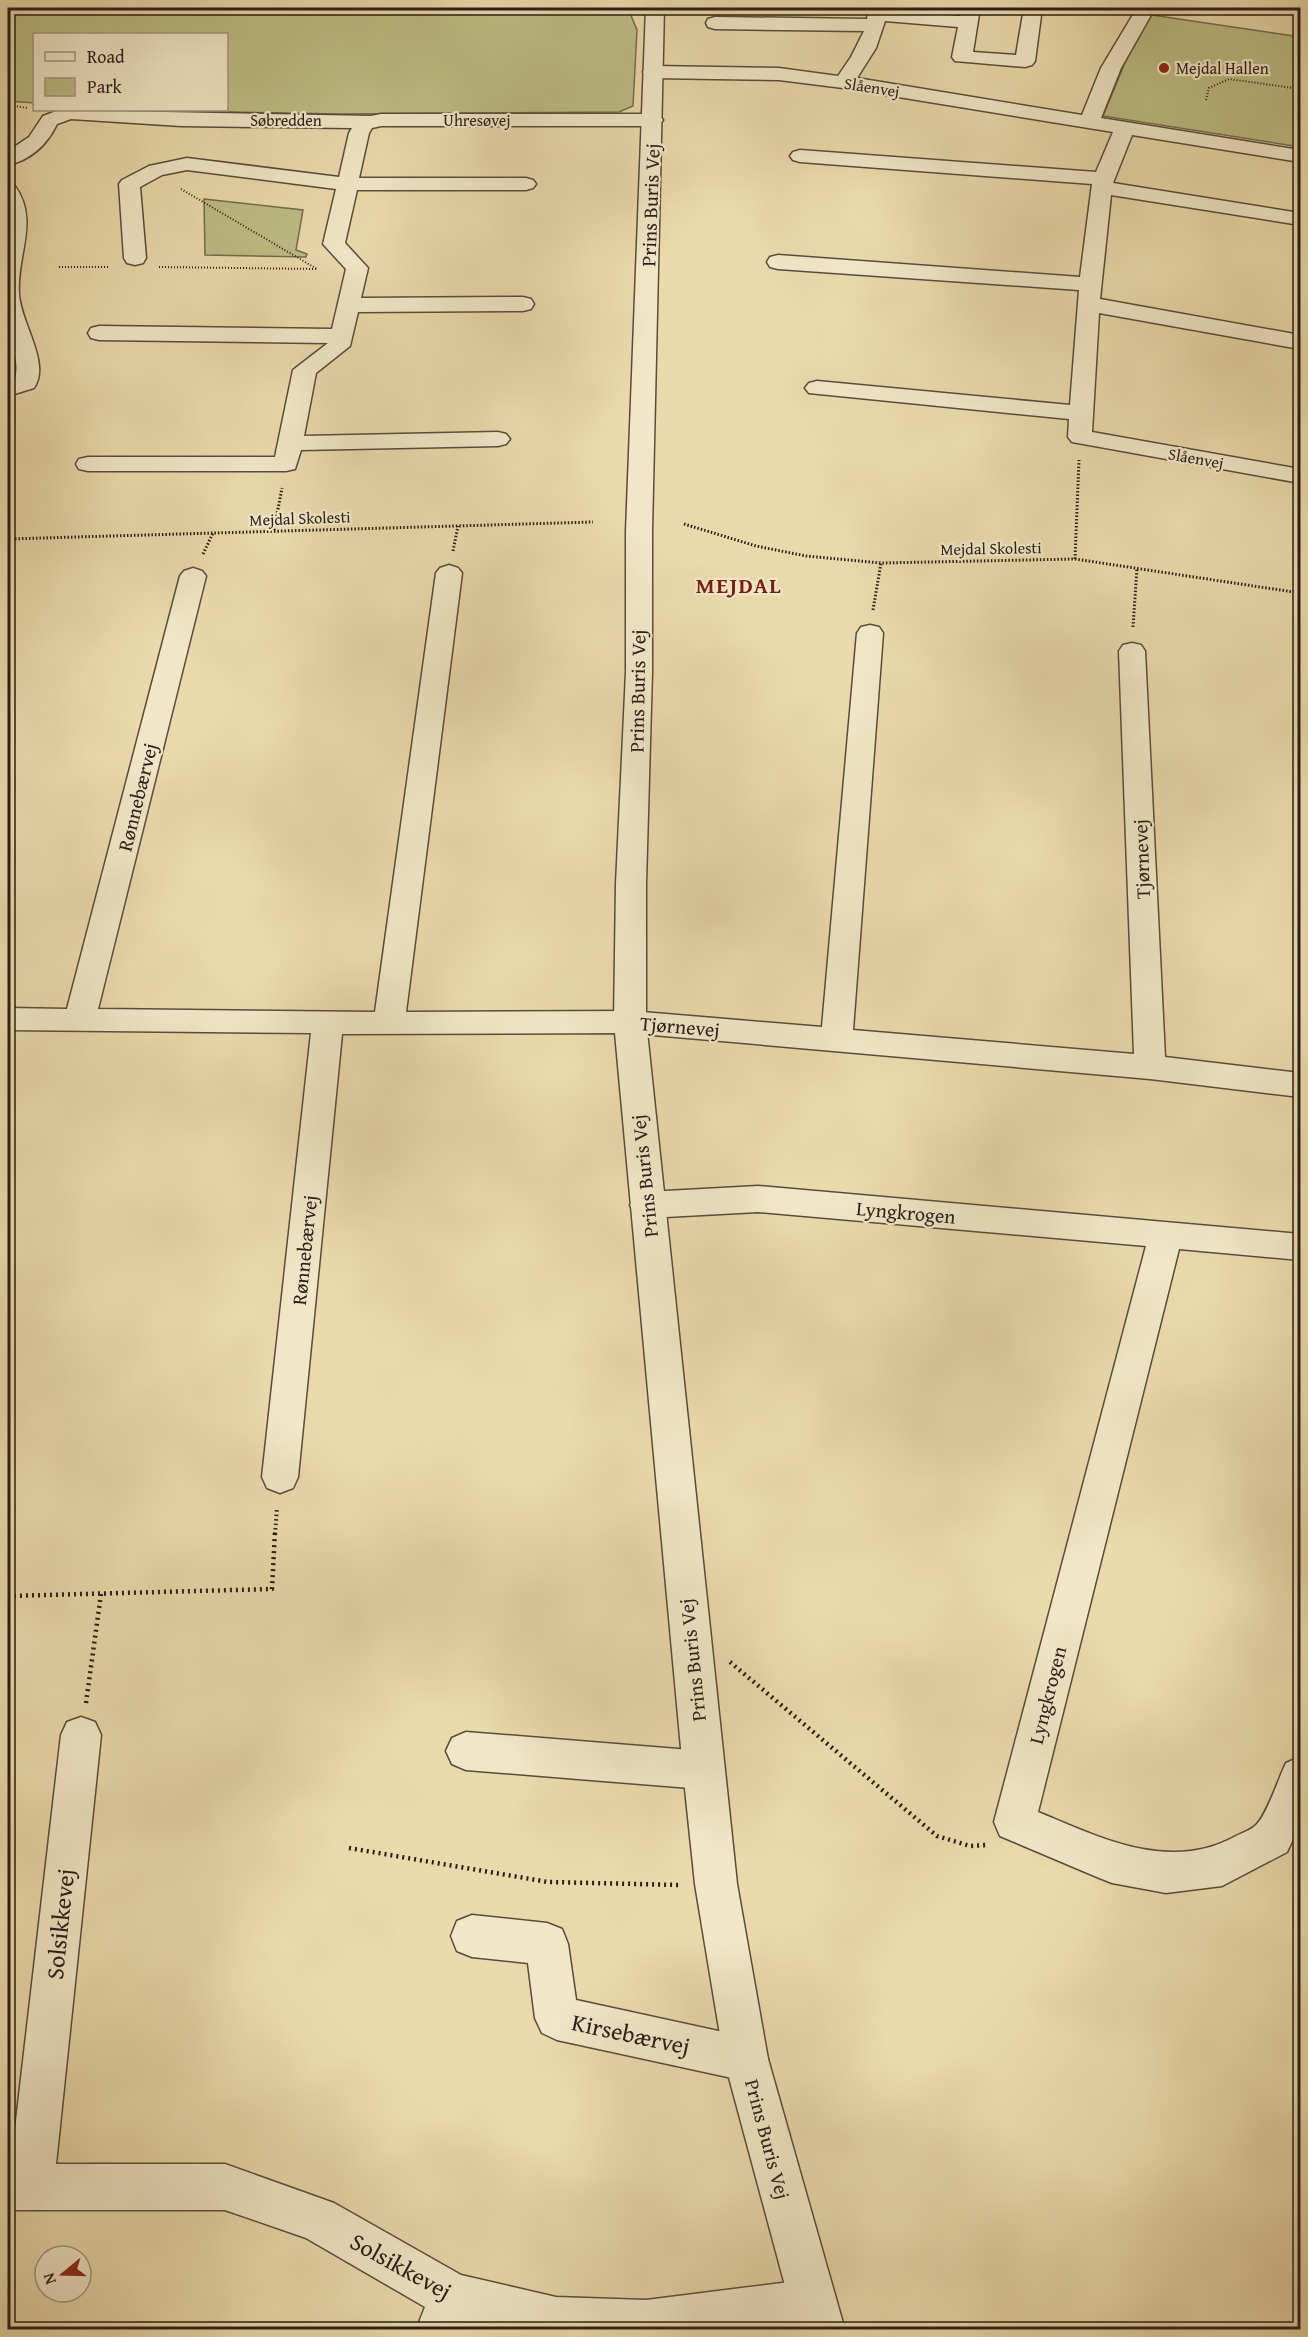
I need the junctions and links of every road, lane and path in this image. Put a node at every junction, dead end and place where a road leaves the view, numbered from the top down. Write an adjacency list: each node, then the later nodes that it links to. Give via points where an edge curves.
1 (655, 8): 7 (street, Prins Buris Vej)
2 (1033, 8): 4 (street, via 1025,61 962,57)
3 (1146, 8): 15 (street, via 1111,68)
4 (970, 15): 5 (street)
5 (877, 16): 6 (street); 8 (street, via 861,57)
6 (715, 23)
7 (653, 72): 8 (street, Slåenvej, via 779,74); 13 (street, Prins Buris Vej)
8 (843, 82): 15 (street, Slåenvej)
9 (1300, 89): 10 (path, via 1229,79 1209,88)
10 (1206, 100)
11 (8, 105): 12 (path)
12 (33, 109)
13 (652, 120): 14 (street, Uhresøvej); 59 (street, Prins Buris Vej)
14 (369, 122): 19 (street, Søbredden, via 181,120 71,113 49,120 39,139); 21 (street, via 359,132)
15 (1089, 122): 16 (street, Slåenvej)
16 (1125, 126): 18 (street, Slåenvej); 20 (street)
17 (800, 156): 20 (street)
18 (1300, 156)
19 (8, 159)
20 (1102, 183): 25 (street); 29 (street)
21 (350, 184): 22 (street); 27 (street, via 187,164 156,170 129,184); 31 (street, via 334,244 357,268)
22 (526, 184)
23 (175, 186): 27 (path, via 317,269)
24 (8, 190): 34 (street, via 15,201 18,224 8,276)
25 (1300, 219)
26 (778, 262): 29 (street)
27 (135, 264): 28 (path)
28 (59, 267)
29 (1090, 294): 35 (street); 38 (street)
30 (523, 304): 31 (street)
31 (348, 305): 33 (street)
32 (99, 333): 33 (street)
33 (342, 336): 41 (street, via 339,346 305,370)
34 (13, 338): 37 (street, via 28,353 30,370 26,383)
35 (1300, 342)
36 (817, 388): 38 (street)
37 (8, 389)
38 (1082, 413): 39 (street)
39 (1080, 437): 43 (street, Slåenvej); 48 (path)
40 (498, 440): 41 (street)
41 (288, 454): 42 (street); 46 (path)
42 (88, 464)
43 (1300, 476)
44 (593, 522): 46 (path, Mejdal Skolesti)
45 (684, 525): 49 (path, Mejdal Skolesti, via 806,556)
46 (274, 530): 47 (path, Mejdal Skolesti)
47 (8, 539)
48 (1074, 559): 49 (path, Mejdal Skolesti); 50 (path, Mejdal Skolesti)
49 (881, 563): 54 (path)
50 (1137, 568): 53 (path, Mejdal Skolesti); 55 (path)
51 (449, 573): 60 (street)
52 (193, 576): 56 (street, Rønnebærvej)
53 (1300, 593)
54 (870, 633): 61 (street)
55 (1132, 651): 62 (street, Tjørnevej)
56 (80, 1018): 57 (street); 58 (street)
57 (8, 1019)
58 (328, 1022): 60 (street); 67 (street, Rønnebærvej)
59 (630, 1022): 60 (street); 61 (street, Tjørnevej); 64 (street, Prins Buris Vej)
60 (389, 1023)
61 (837, 1040): 62 (street, Tjørnevej)
62 (1150, 1067): 63 (street, Tjørnevej)
63 (1300, 1085)
64 (647, 1205): 65 (street, Lyngkrogen, via 758,1199); 70 (street, Prins Buris Vej)
65 (1166, 1235): 66 (street, Lyngkrogen); 75 (street, Lyngkrogen)
66 (1300, 1247)
67 (280, 1477): 68 (path, via 272,1589)
68 (101, 1594): 69 (path); 71 (path)
69 (8, 1596)
70 (691, 1649): 73 (street, Prins Buris Vej); 75 (path, via 726,1659 938,1836 970,1846 991,1845)
71 (81, 1735): 80 (street, Solsikkevej)
72 (466, 1750): 73 (street)
73 (703, 1770): 77 (street, Prins Buris Vej)
74 (1300, 1776): 75 (street, via 1272,1838 1222,1866 1166,1873 1112,1863)
75 (1015, 1822)
76 (349, 1848): 77 (path, via 548,1882)
77 (716, 1884): 79 (street, Prins Buris Vej)
78 (472, 1936): 79 (street, Kirsebærvej, via 547,1944 556,2018)
79 (746, 2059): 82 (street, Prins Buris Vej)
80 (19, 2186): 81 (street, Solsikkevej, via 225,2187 318,2219)
81 (446, 2313): 82 (street, Solsikkevej, via 646,2324)
82 (817, 2316)

